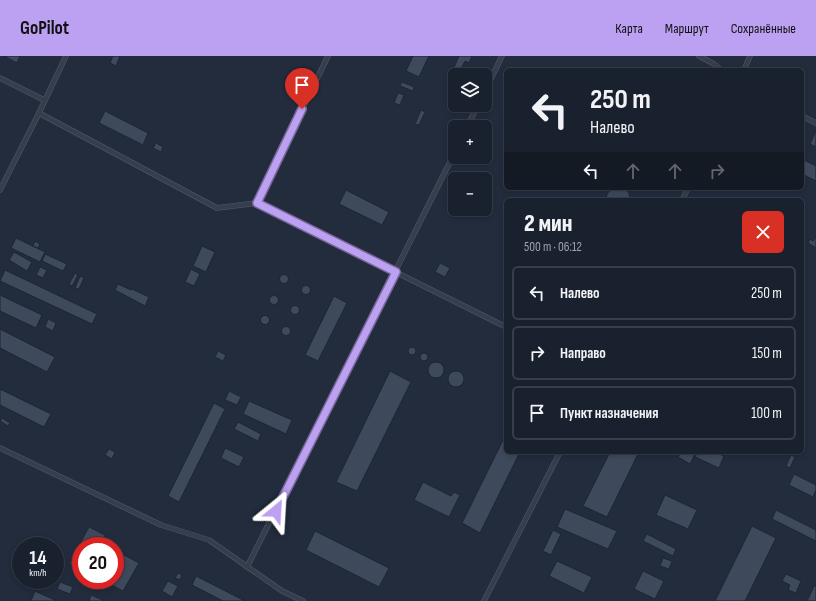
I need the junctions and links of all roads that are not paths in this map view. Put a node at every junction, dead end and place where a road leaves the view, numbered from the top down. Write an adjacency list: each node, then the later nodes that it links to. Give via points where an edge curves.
1 (66, 56): 10 (lane)
2 (328, 56): 16 (lane)
3 (502, 56): 8 (lane)
4 (699, 56): 6 (lane)
5 (750, 56): 7 (lane)
6 (719, 68)
7 (745, 68)
8 (492, 77)
9 (0, 78): 10 (lane)
10 (44, 100): 11 (lane)
11 (39, 113): 15 (lane); 16 (lane, via 217,208)
12 (804, 117): 13 (lane)
13 (816, 123)
14 (449, 164): 17 (lane)
15 (0, 190)
16 (257, 203): 17 (lane)
17 (396, 272): 18 (lane); 21 (lane)
18 (504, 326)
19 (0, 448): 21 (lane, via 161,525 209,540)
20 (559, 454): 23 (lane)
21 (247, 567): 22 (lane)
22 (303, 601)
23 (484, 601)

